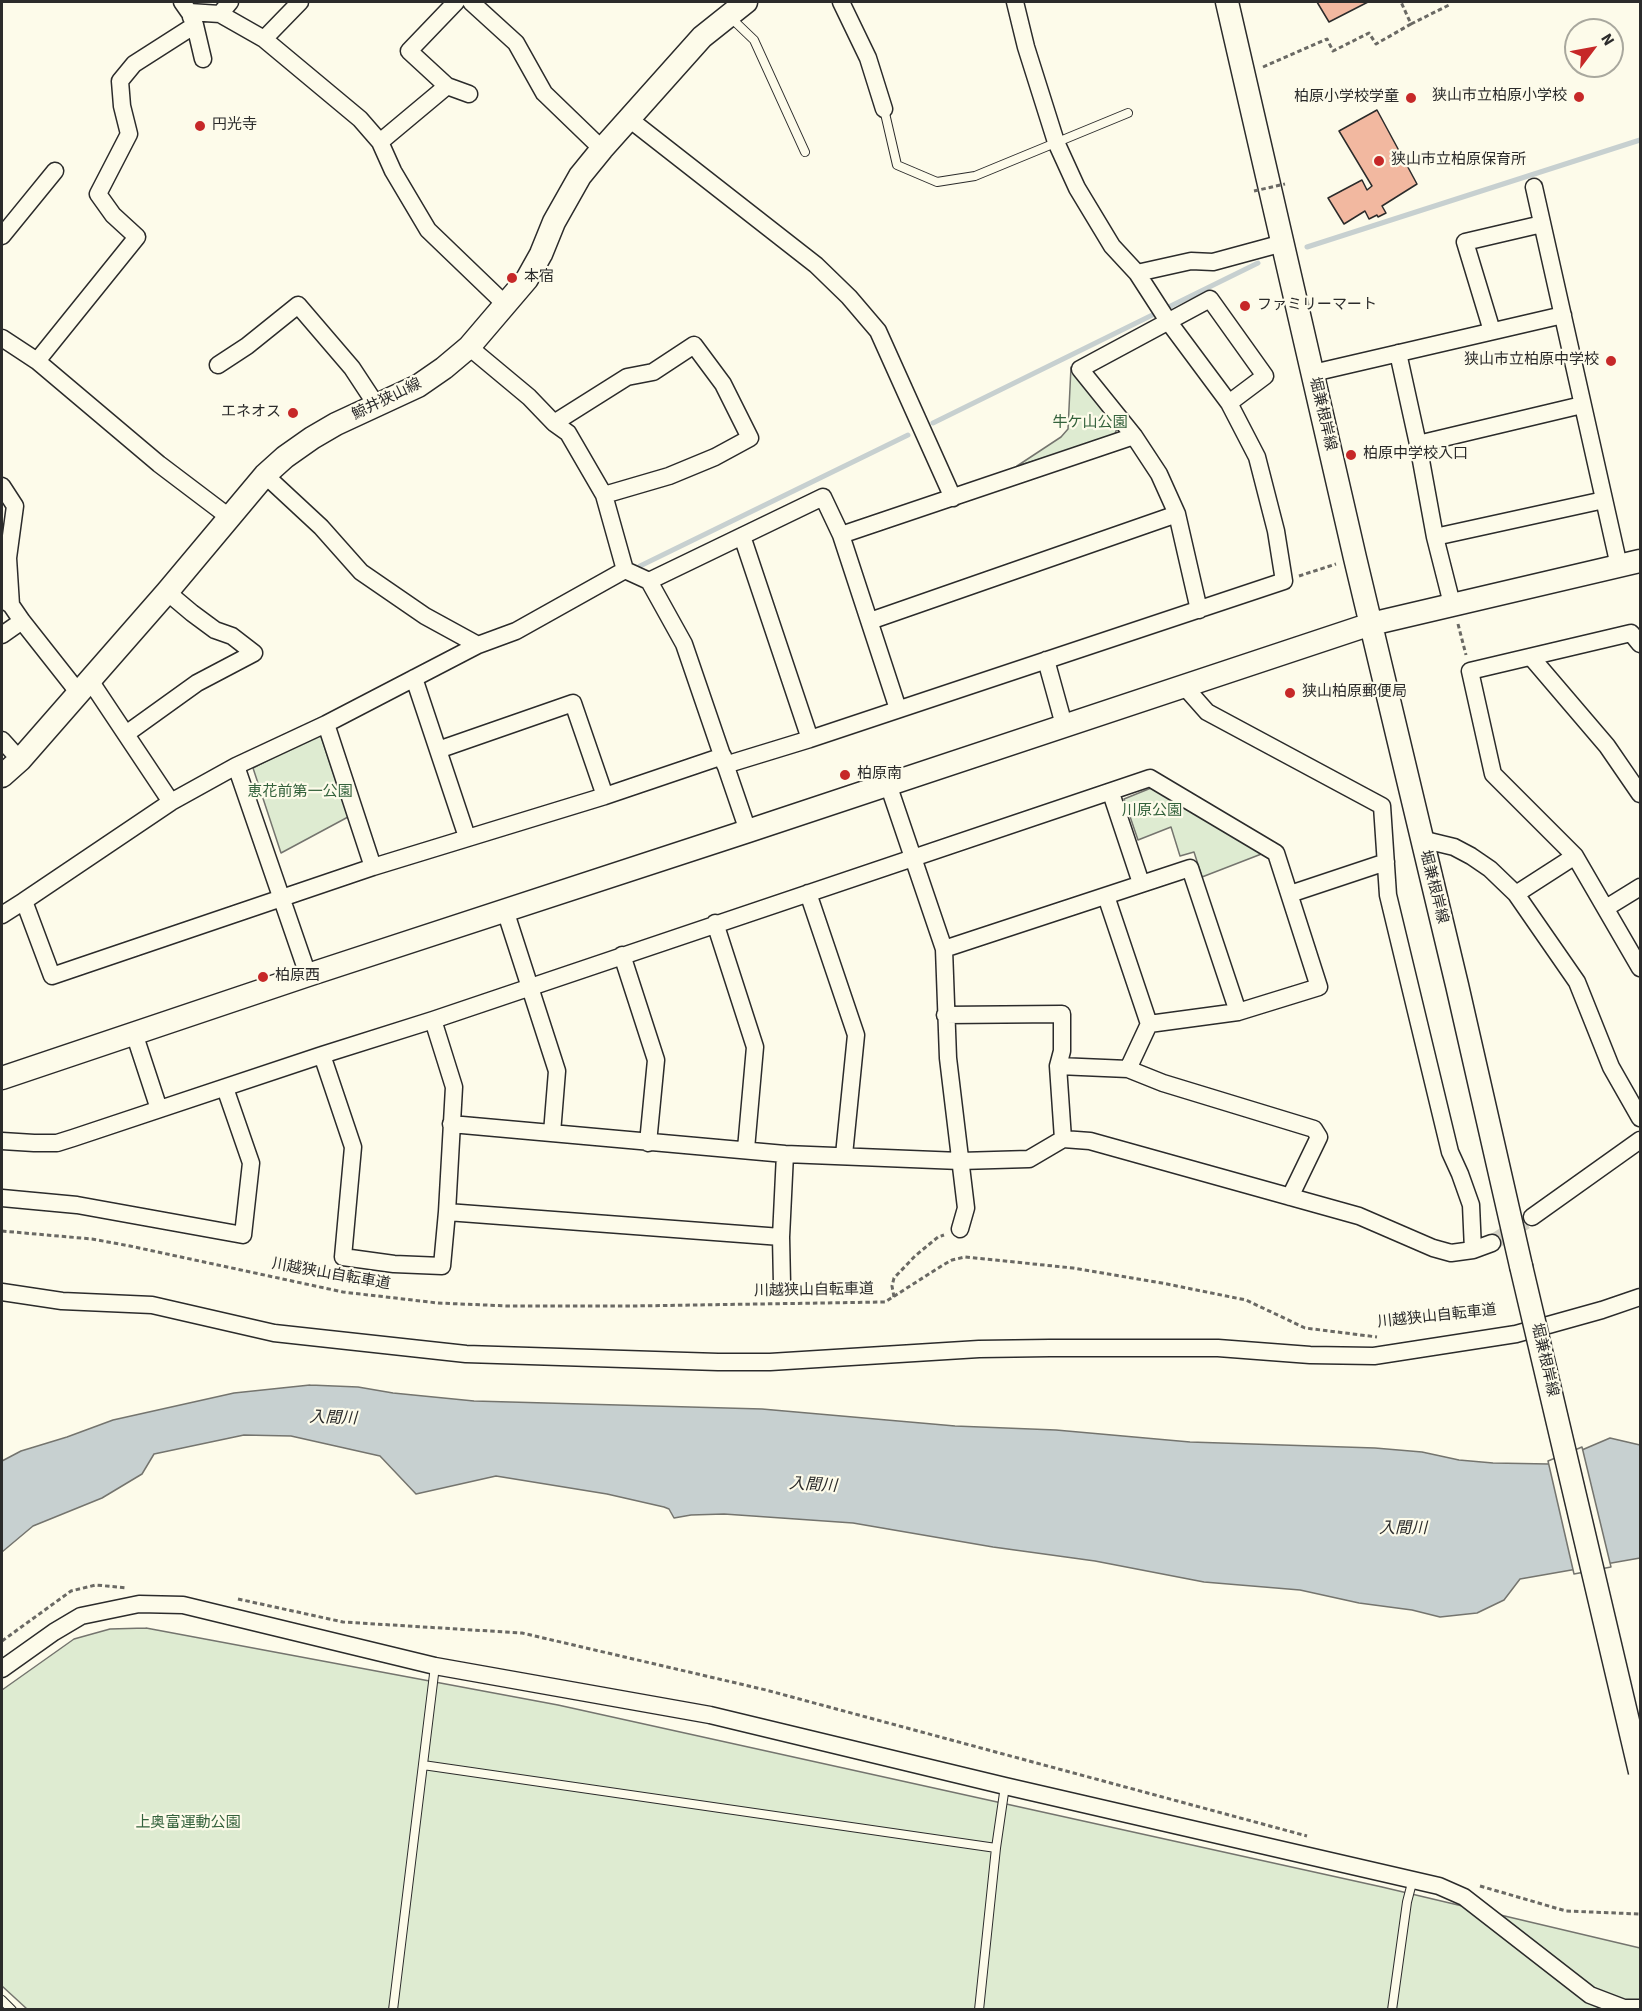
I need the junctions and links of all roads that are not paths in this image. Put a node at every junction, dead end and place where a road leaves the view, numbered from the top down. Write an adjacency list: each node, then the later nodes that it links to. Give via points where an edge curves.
1 (300, 2): 10 (street)
2 (456, 2): 12 (street, via 409,51)
3 (471, 2): 19 (street, via 516,43 544,93)
4 (841, 2): 14 (street, via 868,58)
5 (1015, 2): 18 (street)
6 (1227, 2): 25 (main road, 堀兼根岸線)
7 (740, 5): 16 (main road, 鯨井狭山線, via 702,37); 20 (lane)
8 (225, 8): 9 (street); 10 (street)
9 (189, 13): 11 (street); 34 (street, via 120,81 129,134 98,194 137,237)
10 (264, 39): 17 (street, via 360,118)
11 (203, 59)
12 (447, 86): 13 (street); 17 (street)
13 (470, 94)
14 (884, 109): 18 (lane, via 897,165 937,182 975,176)
15 (1128, 113): 18 (lane)
16 (628, 118): 19 (main road, 鯨井狭山線); 46 (street, via 816,265 849,297 878,331)
17 (380, 142): 27 (street, via 428,230)
18 (1056, 142): 26 (street, via 1106,237)
19 (602, 149): 27 (main road, 鯨井狭山線, via 580,176 527,279)
20 (806, 152)
21 (56, 171): 24 (street)
22 (1534, 187): 23 (street)
23 (1542, 224): 28 (street); 30 (street, via 1465,242)
24 (2, 236)
25 (1283, 243): 26 (street, via 1213,262 1191,261); 36 (main road, 堀兼根岸線)
26 (1137, 273): 29 (street)
27 (506, 305): 32 (main road, 鯨井狭山線)
28 (1563, 315): 30 (street); 38 (street)
29 (1168, 321): 37 (street); 37 (street, via 1210,299 1265,376); 41 (street, via 1080,369)
30 (1492, 331): 33 (street)
31 (2, 338): 34 (street)
32 (469, 347): 39 (main road, 鯨井狭山線, via 418,386); 40 (street)
33 (1398, 353): 36 (street); 42 (street)
34 (37, 361): 49 (street, via 159,464)
35 (218, 365): 39 (street, via 298,305 352,368)
36 (1313, 373): 62 (main road, 堀兼根岸線)
37 (1229, 403): 59 (street, via 1257,458 1284,580)
38 (1582, 405): 42 (street); 47 (street)
39 (377, 406): 43 (main road, 鯨井狭山線, via 312,438)
40 (554, 423): 45 (street, via 568,433); 45 (street, via 627,377 653,372 694,345 723,384 750,438 669,476)
41 (1134, 436): 46 (street); 48 (street, via 1159,474)
42 (1418, 444): 52 (street)
43 (265, 475): 49 (main road, 鯨井狭山線); 65 (street, via 321,527 361,572 424,616)
44 (2, 486): 57 (street, via 15,506)
45 (604, 495): 54 (street)
46 (953, 498): 50 (street)
47 (1604, 500): 52 (street); 53 (street)
48 (1177, 514): 59 (street); 61 (street)
49 (229, 517): 56 (main road, 鯨井狭山線)
50 (841, 535): 51 (street, via 823,497); 61 (street)
51 (742, 536): 55 (street); 75 (street)
52 (1435, 537): 58 (street)
53 (1630, 563): 58 (main road)
54 (625, 570): 55 (street); 65 (street, via 516,631)
55 (649, 581): 79 (street, via 684,644)
56 (167, 592): 69 (main road, 鯨井狭山線); 74 (street, via 215,630 232,636 254,653 197,683)
57 (6, 602): 60 (street)
58 (1452, 604): 62 (main road)
59 (1198, 610): 67 (street)
60 (22, 621): 63 (street); 69 (street)
61 (870, 621): 71 (street)
62 (1371, 624): 70 (main road); 89 (main road, 堀兼根岸線)
63 (2, 635)
64 (1641, 644): 66 (street, via 1631,633)
65 (478, 645): 68 (street)
66 (1531, 657): 84 (street, via 1607,746); 90 (street, via 1470,671 1493,774)
67 (1046, 660): 71 (street); 73 (street)
68 (414, 678): 72 (street); 77 (street)
69 (84, 686): 74 (street); 78 (main road, 鯨井狭山線)
70 (1184, 686): 73 (main road); 92 (street, via 1207,712 1382,806)
71 (898, 709): 75 (street)
72 (326, 724): 80 (street); 93 (street)
73 (1064, 725): 82 (main road)
74 (126, 734): 86 (street)
75 (810, 739): 79 (street)
76 (2, 740): 78 (street)
77 (438, 750): 85 (street, via 573,703); 88 (street)
78 (20, 760): 81 (main road, 鯨井狭山線)
79 (724, 760): 85 (street); 87 (street)
80 (236, 766): 86 (street); 100 (street)
81 (2, 776)
82 (888, 784): 87 (main road); 91 (street)
83 (1111, 793): 91 (street); 94 (street); 97 (street, via 1150,778 1276,853)
84 (1641, 794)
85 (605, 796): 88 (street)
86 (171, 801): 101 (street)
87 (748, 831): 103 (main road)
88 (467, 837): 93 (street)
89 (1421, 839): 98 (street, via 1454,847 1471,856 1490,868); 147 (main road, 堀兼根岸線, bridge)
90 (1575, 856): 98 (street); 102 (street)
91 (912, 858): 96 (street); 106 (street)
92 (1386, 862): 97 (street); 140 (street, via 1388,895 1450,1152 1471,1205)
93 (373, 867): 100 (street)
94 (1141, 884): 99 (street); 111 (street, via 1190,868)
95 (1641, 887): 102 (street)
96 (808, 893): 105 (street); 131 (street, via 856,1035)
97 (1290, 894): 111 (street, via 1320,987)
98 (1515, 894): 122 (street, via 1576,982 1611,1067)
99 (1106, 896): 106 (street); 114 (street)
100 (282, 899): 101 (street, via 52,976); 109 (street)
101 (24, 901): 104 (street)
102 (1606, 908): 108 (street)
103 (505, 910): 109 (main road); 110 (street)
104 (2, 915)
105 (715, 923): 107 (street); 129 (street, via 755,1047)
106 (944, 949): 112 (street)
107 (622, 955): 110 (street); 128 (street, via 656,1060)
108 (1641, 968)
109 (308, 975): 115 (main road)
110 (530, 987): 113 (street); 124 (street, via 557,1071)
111 (1238, 1012): 114 (street)
112 (945, 1015): 117 (street, via 1062,1014); 132 (street)
113 (433, 1020): 116 (street); 123 (street, via 454,1087)
114 (1149, 1024): 118 (street)
115 (134, 1034): 119 (main road); 121 (street)
116 (322, 1055): 120 (street); 135 (street, via 352,1146 343,1257 442,1266)
117 (1059, 1066): 118 (street); 125 (street)
118 (1128, 1069): 133 (street, via 1314,1129 1319,1137)
119 (2, 1078)
120 (225, 1088): 121 (street); 134 (street, via 251,1163 243,1235 77,1205)
121 (159, 1109): 127 (street, via 57,1143)
122 (1641, 1119)
123 (451, 1124): 124 (street); 135 (street)
124 (552, 1133): 128 (street)
125 (1063, 1139): 132 (street, via 1029,1159); 133 (street, via 1090,1141)
126 (1641, 1140): 136 (street)
127 (2, 1141)
128 (648, 1143): 129 (street)
129 (746, 1149): 130 (street)
130 (785, 1154): 131 (street); 138 (street)
131 (844, 1155): 132 (street)
132 (960, 1161): 137 (street, via 966,1208)
133 (1290, 1197): 140 (street, via 1359,1216 1433,1248 1451,1253)
134 (2, 1198)
135 (447, 1212): 138 (street)
136 (1532, 1217)
137 (960, 1229)
138 (781, 1238): 141 (street)
139 (1492, 1243): 140 (street)
140 (1473, 1250)
141 (782, 1284)
142 (2, 1292): 143 (street, via 62,1301 152,1305 274,1333 466,1354 718,1362 991,1349 1218,1348 1374,1356 1516,1334)
143 (1641, 1297)
144 (435, 1666): 145 (street, via 183,1605 139,1604 81,1616); 146 (lane); 148 (street, via 710,1714)
145 (2, 1669)
146 (423, 1765): 149 (lane); 154 (lane)
147 (1641, 1772)
148 (1005, 1786): 149 (lane); 150 (street)
149 (996, 1848): 155 (lane)
150 (1413, 1879): 152 (street, via 1464,1897 1590,1995 1624,2008); 156 (lane)
151 (2, 2000): 153 (lane)
152 (1641, 2008)
153 (12, 2010)
154 (393, 2010)
155 (979, 2010)
156 (1392, 2010)

